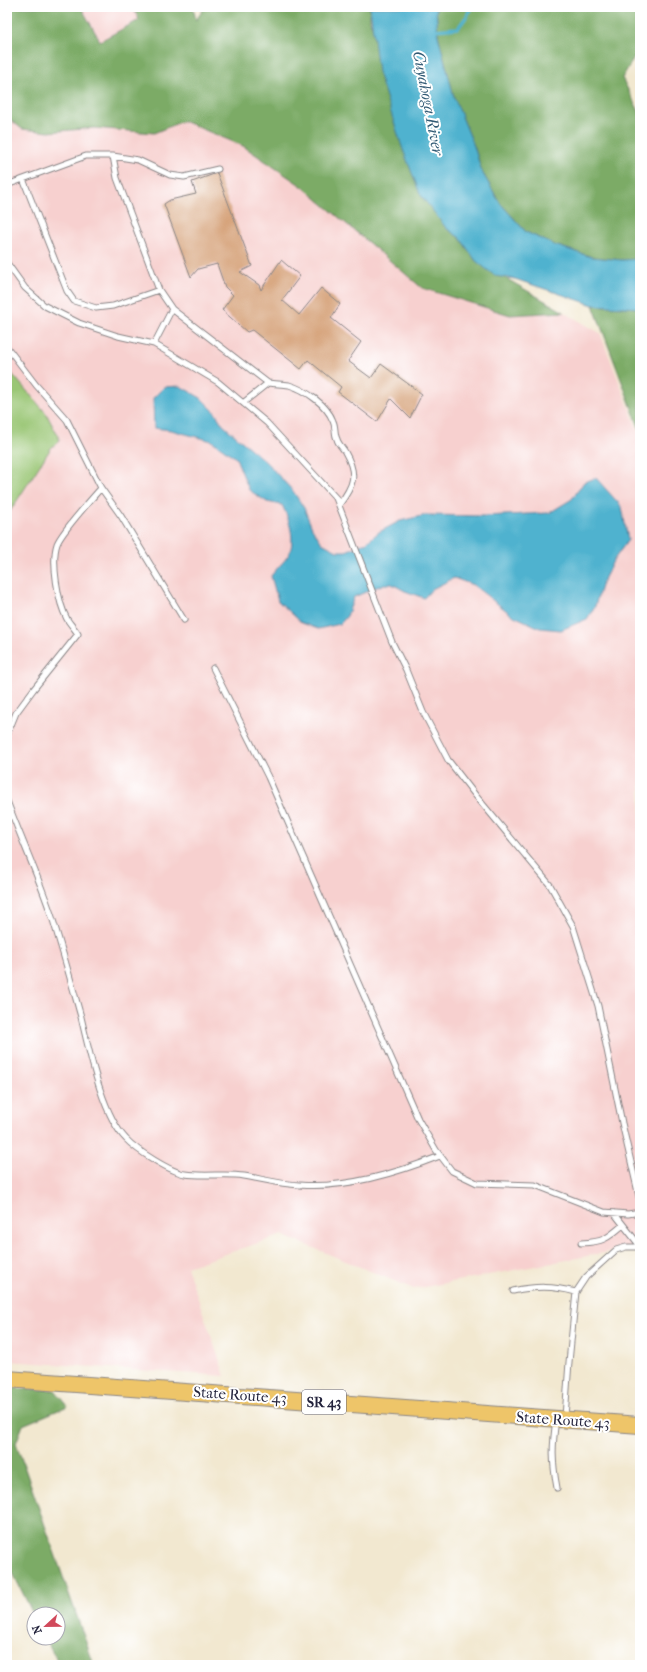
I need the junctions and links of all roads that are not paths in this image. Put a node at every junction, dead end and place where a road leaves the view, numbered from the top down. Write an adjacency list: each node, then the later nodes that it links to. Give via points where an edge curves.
1 (113, 156): 2 (lane, via 138,160 170,175 184,177); 3 (lane, via 86,156); 6 (lane, via 117,178)
2 (218, 169)
3 (23, 179): 4 (lane); 6 (lane, via 67,291 74,302 96,308 113,306)
4 (7, 185)
5 (7, 263): 8 (lane, via 25,288 45,306 79,323 118,336)
6 (159, 290): 7 (lane)
7 (172, 309): 8 (lane); 10 (lane)
8 (154, 344): 11 (lane, via 218,382)
9 (7, 347): 12 (lane, via 67,420)
10 (268, 383): 11 (lane); 13 (lane, via 289,385 305,392 326,408 334,422 337,440 352,467 354,479 348,494)
11 (243, 403): 13 (lane, via 267,423 336,498)
12 (101, 488): 14 (lane, via 121,516); 16 (lane, via 57,544 55,561 62,606 67,619 78,634 16,713)
13 (339, 505): 19 (lane, via 392,642 423,712 448,760 550,885 573,926 598,1006)
14 (184, 620)
15 (214, 668): 18 (lane, via 268,777 418,1119)
16 (7, 735)
17 (7, 801): 18 (lane, via 52,918 98,1080 116,1127 127,1140 150,1158 183,1174 235,1175 299,1185 329,1185 376,1177)
18 (440, 1156): 21 (lane, via 452,1171 477,1183 535,1185 584,1205)
19 (640, 1201)
20 (640, 1212): 21 (lane)
21 (614, 1213): 22 (lane)
22 (623, 1225): 23 (lane, via 599,1242); 24 (lane)
23 (582, 1243)
24 (640, 1247): 26 (lane, via 616,1250 586,1277)
25 (513, 1290): 26 (lane, via 536,1286)
26 (576, 1292): 28 (lane)
27 (7, 1379): 28 (main road, State Route 43 / SR 43)
28 (561, 1420): 29 (main road, State Route 43 / SR 43); 30 (lane, via 552,1448 552,1465)
29 (640, 1425)
30 (557, 1488)

